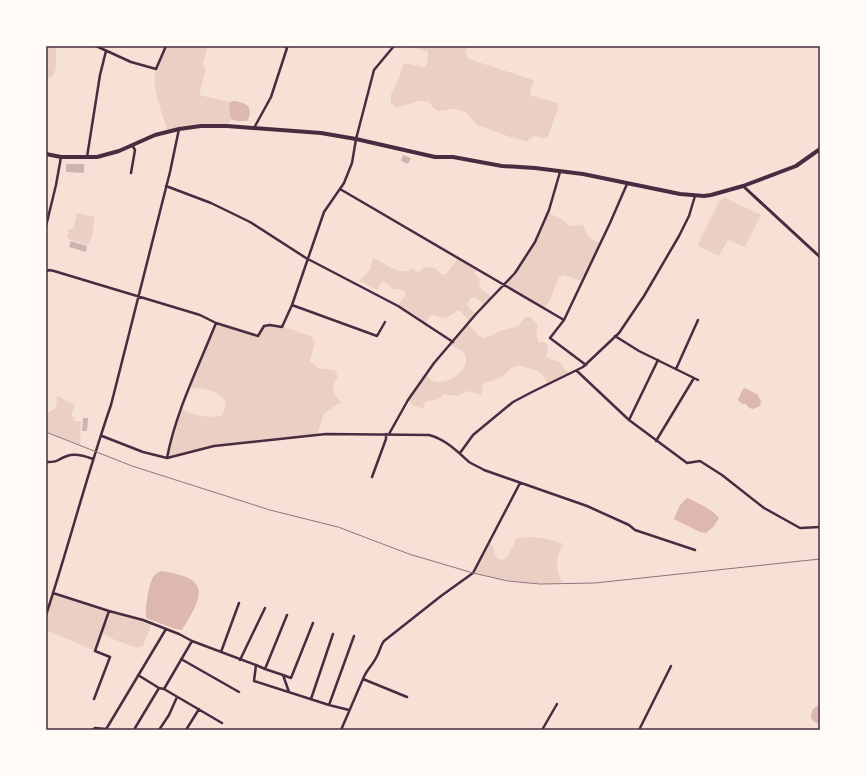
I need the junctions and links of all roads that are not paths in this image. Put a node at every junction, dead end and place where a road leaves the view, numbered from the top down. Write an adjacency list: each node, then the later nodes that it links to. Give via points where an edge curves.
1 (96, 46): 5 (street)
2 (166, 46): 5 (street, via 156,69)
3 (285, 46): 6 (street, via 287,48 271,97)
4 (394, 46): 8 (street, via 374,70)
5 (106, 52): 13 (street)
6 (254, 128): 7 (highway, via 210,126); 8 (highway, via 321,133)
7 (179, 129): 9 (highway, via 155,135); 17 (street)
8 (356, 139): 14 (highway, via 435,157 453,157); 19 (street, via 352,163)
9 (132, 145): 13 (highway, via 106,155); 15 (street, via 135,150)
10 (820, 149): 18 (highway, via 796,166)
11 (46, 154): 12 (highway)
12 (61, 157): 13 (highway); 21 (street)
13 (87, 158)
14 (560, 171): 16 (highway); 25 (street, via 556,191 535,242 515,273)
15 (131, 173)
16 (627, 184): 20 (highway); 28 (street)
17 (166, 186): 23 (street, via 211,203 250,222); 26 (street)
18 (743, 186): 20 (highway, via 711,195); 22 (street)
19 (340, 189): 23 (street, via 324,212); 25 (street)
20 (695, 195): 32 (street, via 689,216 679,236 644,296)
21 (46, 226)
22 (820, 257)
23 (308, 260): 27 (street); 33 (street, via 398,306)
24 (46, 272): 26 (street, via 54,271)
25 (504, 284): 28 (street); 33 (street)
26 (138, 296): 31 (street, via 200,315); 42 (street)
27 (292, 305): 30 (street, via 377,336); 31 (street, via 282,327 264,326 258,336)
28 (564, 320): 35 (street, via 550,338)
29 (698, 320): 36 (street)
30 (386, 322)
31 (216, 323): 45 (street, via 188,388)
32 (615, 336): 34 (street); 35 (street)
33 (453, 342): 41 (street, via 426,374)
34 (658, 360): 36 (street); 40 (street)
35 (586, 365): 37 (street)
36 (676, 369): 38 (street)
37 (576, 371): 40 (street); 44 (street, via 513,402 473,436)
38 (694, 378): 39 (street); 43 (street)
39 (698, 380)
40 (629, 420): 43 (street)
41 (387, 434): 44 (street, via 429,435); 45 (street, via 326,434 256,441 214,446); 48 (street)
42 (102, 436): 45 (street); 46 (street)
43 (656, 441): 50 (street, via 687,463 700,461 711,467 764,509 800,528)
44 (460, 453): 49 (street, via 484,470)
45 (167, 458)
46 (93, 459): 47 (street, via 82,455 68,455 57,462); 52 (street)
47 (46, 462)
48 (372, 477)
49 (520, 483): 51 (street, via 587,506 648,535); 71 (street, via 473,573 384,641 378,656)
50 (820, 527)
51 (695, 550)
52 (53, 593): 55 (street); 56 (street)
53 (239, 603): 63 (street)
54 (265, 608): 65 (street)
55 (109, 611): 59 (street); 78 (street, via 95,651 110,657)
56 (46, 615)
57 (287, 615): 68 (street)
58 (313, 623): 69 (street, via 291,678)
59 (166, 629): 62 (street); 70 (street)
60 (333, 634): 79 (street)
61 (354, 636): 81 (street)
62 (192, 641): 63 (street); 64 (street)
63 (221, 652): 65 (street)
64 (182, 659): 73 (street); 74 (street)
65 (240, 660): 66 (street)
66 (256, 665): 68 (street); 75 (street, via 254,681)
67 (671, 666): 91 (street)
68 (265, 669): 69 (street)
69 (283, 675): 75 (street)
70 (138, 676): 72 (street); 86 (street, via 106,729)
71 (363, 679): 77 (street); 83 (street)
72 (159, 688): 73 (street); 85 (street)
73 (164, 689): 76 (street)
74 (239, 692)
75 (289, 692): 79 (street)
76 (177, 697): 82 (street); 87 (street)
77 (407, 697)
78 (94, 699)
79 (311, 699): 81 (street)
80 (557, 704): 90 (street)
81 (329, 705): 83 (street)
82 (199, 709): 84 (street); 88 (street)
83 (349, 710): 89 (street)
84 (222, 723)
85 (135, 728)
86 (94, 730)
87 (159, 730)
88 (186, 730)
89 (341, 730)
90 (542, 730)
91 (638, 730)

